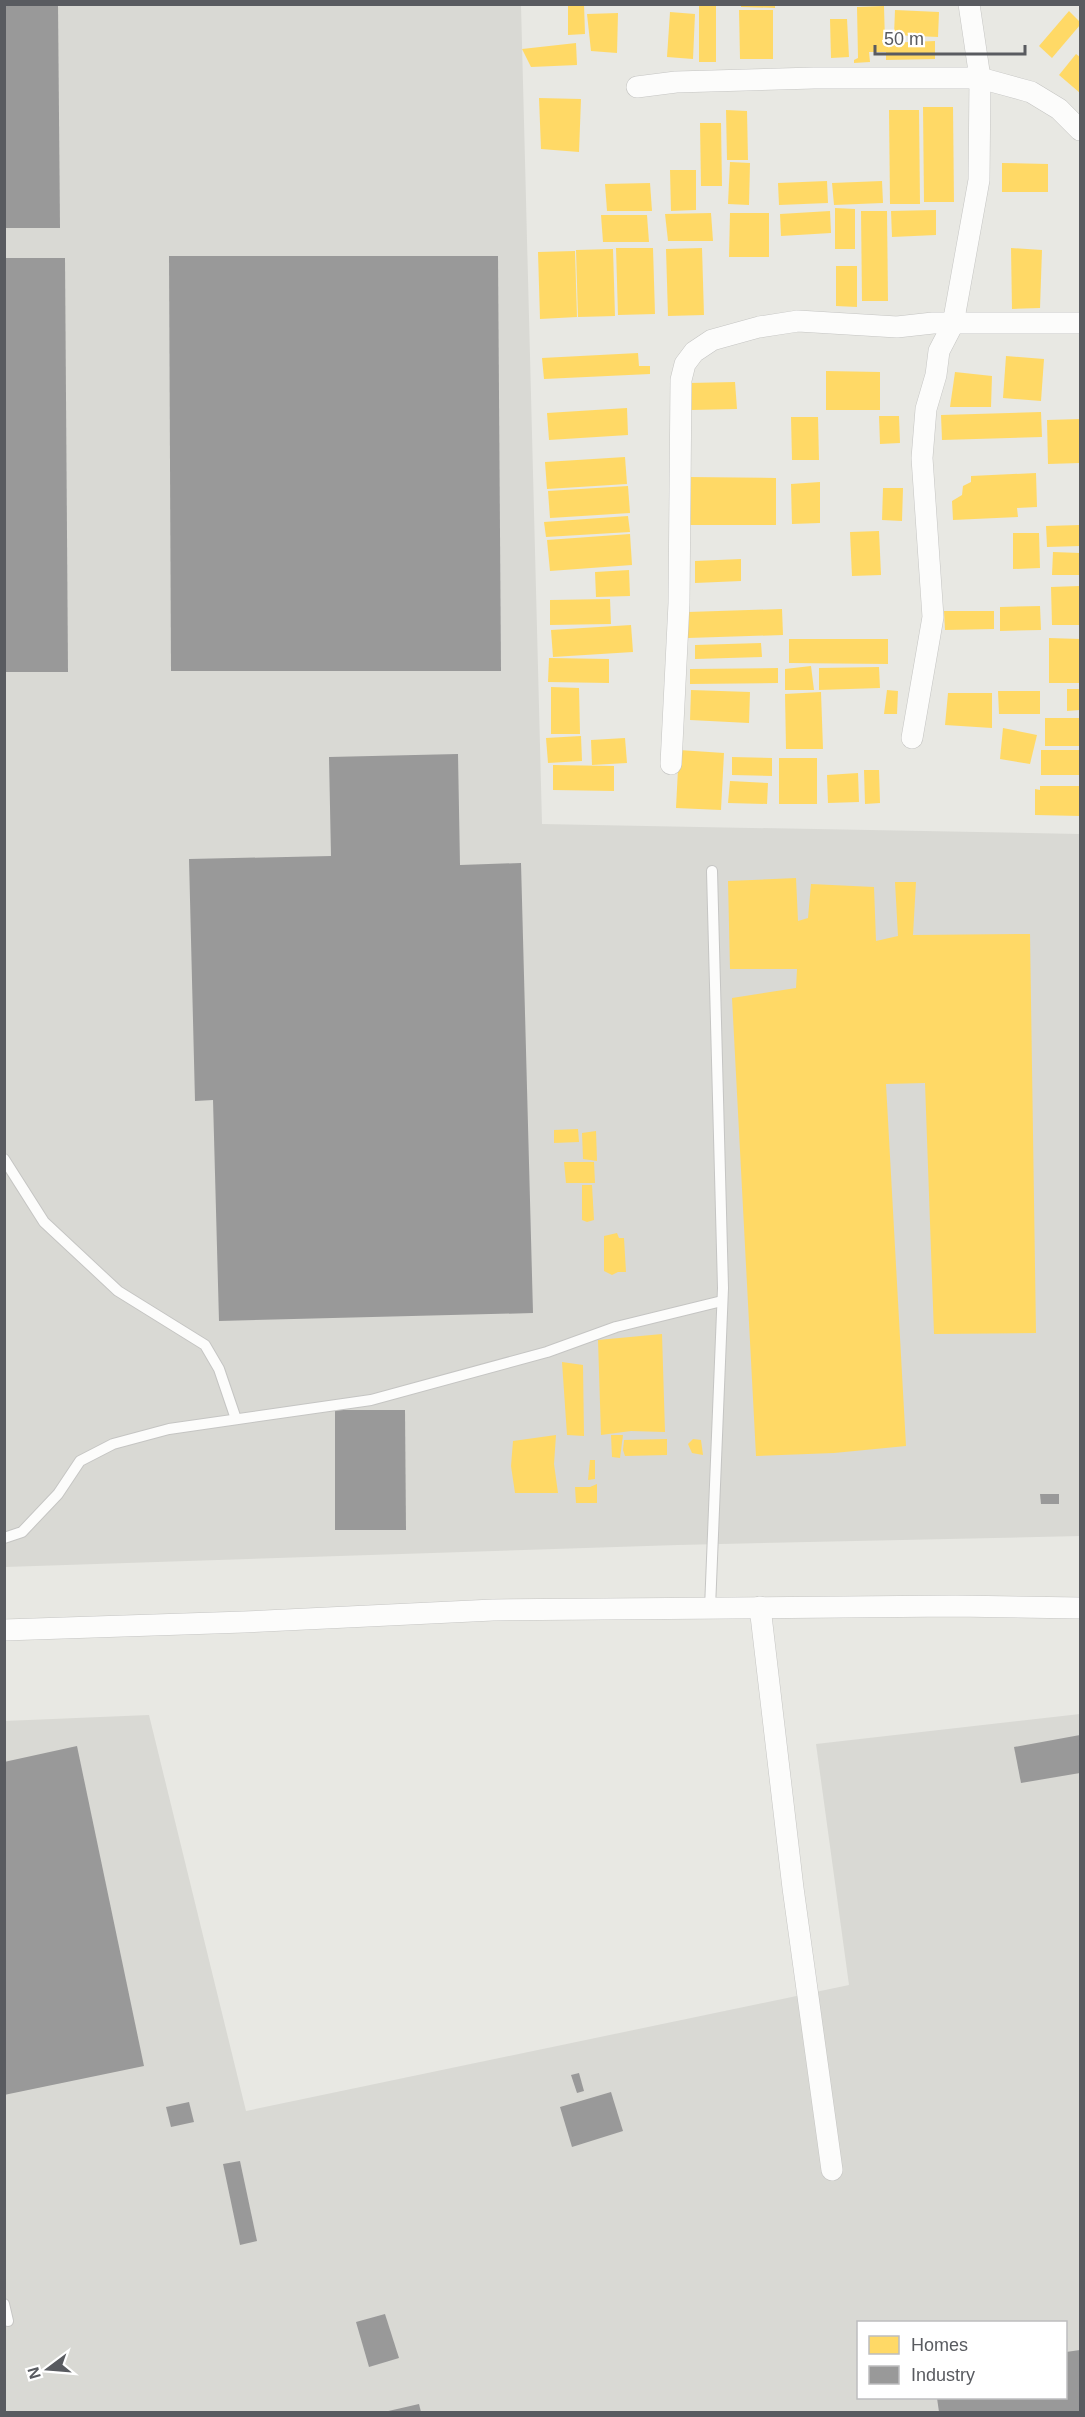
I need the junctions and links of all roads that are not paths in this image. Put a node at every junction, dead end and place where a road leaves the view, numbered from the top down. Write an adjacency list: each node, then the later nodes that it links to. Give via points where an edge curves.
1 (969, 4): 2 (street)
2 (980, 78): 3 (street, via 814,78 676,82); 4 (street, via 1032,92 1059,109); 5 (street, via 979,180)
3 (637, 87)
4 (1080, 130)
5 (953, 324): 6 (street); 7 (street, via 939,351 926,409 922,458 933,617); 8 (street, via 897,327 789,322 712,340 685,364 681,380 679,603)
6 (1080, 324)
7 (912, 738)
8 (671, 764)
9 (712, 871): 11 (lane)
10 (4, 1159): 12 (lane, via 44,1222 109,1284 205,1345 219,1369)
11 (722, 1301): 12 (lane, via 616,1327 547,1352 371,1400); 15 (lane)
12 (236, 1419): 13 (lane, via 113,1444 80,1461 58,1494 22,1532)
13 (4, 1538)
14 (760, 1607): 15 (street); 16 (street); 18 (street)
15 (710, 1608): 17 (street, via 493,1610)
16 (1080, 1608)
17 (4, 1630)
18 (832, 2170)
19 (4, 2304): 20 (lane)
20 (9, 2321)

